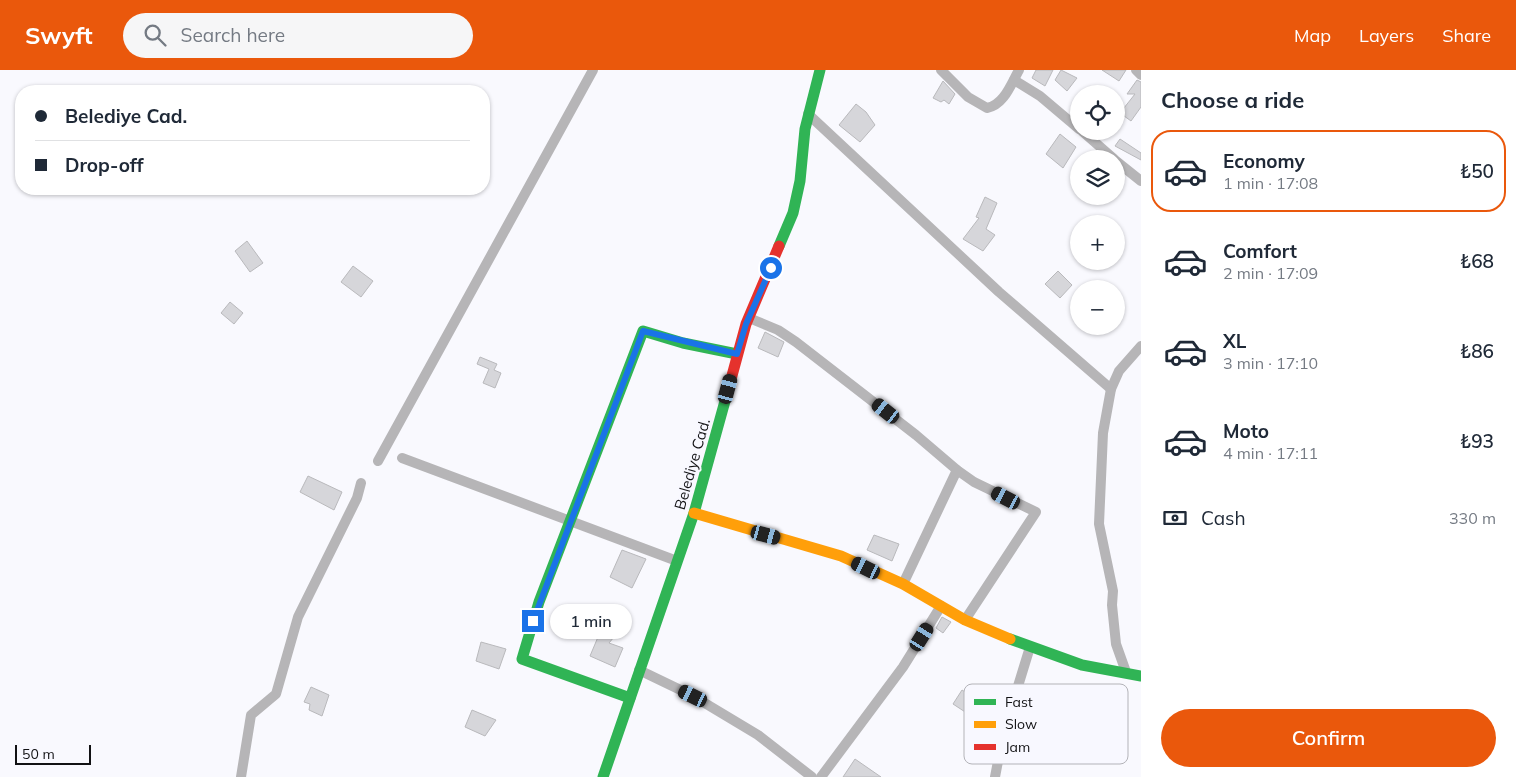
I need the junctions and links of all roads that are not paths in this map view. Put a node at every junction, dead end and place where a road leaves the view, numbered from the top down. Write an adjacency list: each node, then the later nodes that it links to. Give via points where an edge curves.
1 (593, 70): 19 (street)
2 (820, 70): 8 (street, Belediye Cad.)
3 (941, 70): 7 (street, via 968,97 987,108 1004,97)
4 (1019, 70): 7 (street)
5 (1136, 70): 6 (street)
6 (1141, 75)
7 (1014, 80): 9 (street, via 1040,96)
8 (808, 114): 14 (street, Belediye Cad., via 793,213); 17 (street, via 999,292)
9 (1070, 121)
10 (1092, 140): 11 (street)
11 (1104, 150)
12 (1125, 168): 13 (street)
13 (1141, 181)
14 (749, 318): 16 (street, Belediye Cad.); 20 (street, via 778,330 796,342)
15 (1141, 346): 17 (street, via 1119,371)
16 (737, 354): 22 (street, Belediye Cad.); 23 (street, via 643,331)
17 (1111, 388): 30 (street, via 1102,433 1099,524 1111,576 1116,644)
18 (402, 458): 23 (street)
19 (378, 461)
20 (957, 470): 25 (street); 27 (street, via 974,482 1036,512)
21 (361, 483): 35 (street, via 358,498 298,617 276,694 251,715)
22 (694, 513): 24 (street, Belediye Cad.); 25 (street, via 841,556)
23 (570, 522): 24 (street); 33 (street, via 539,602 522,659)
24 (677, 561): 29 (street, Belediye Cad.)
25 (903, 584): 26 (street)
26 (941, 606): 27 (street); 38 (street, via 903,667)
27 (965, 620): 28 (street)
28 (1030, 647): 30 (street, via 1082,664); 32 (street)
29 (639, 670): 33 (street, Belediye Cad.); 37 (street, via 693,696 758,735)
30 (1126, 672): 31 (street)
31 (1141, 676)
32 (1019, 684)
33 (630, 698): 36 (street, Belediye Cad.)
34 (997, 764): 39 (street)
35 (241, 777)
36 (604, 777)
37 (812, 777)
38 (821, 777)
39 (994, 777)

